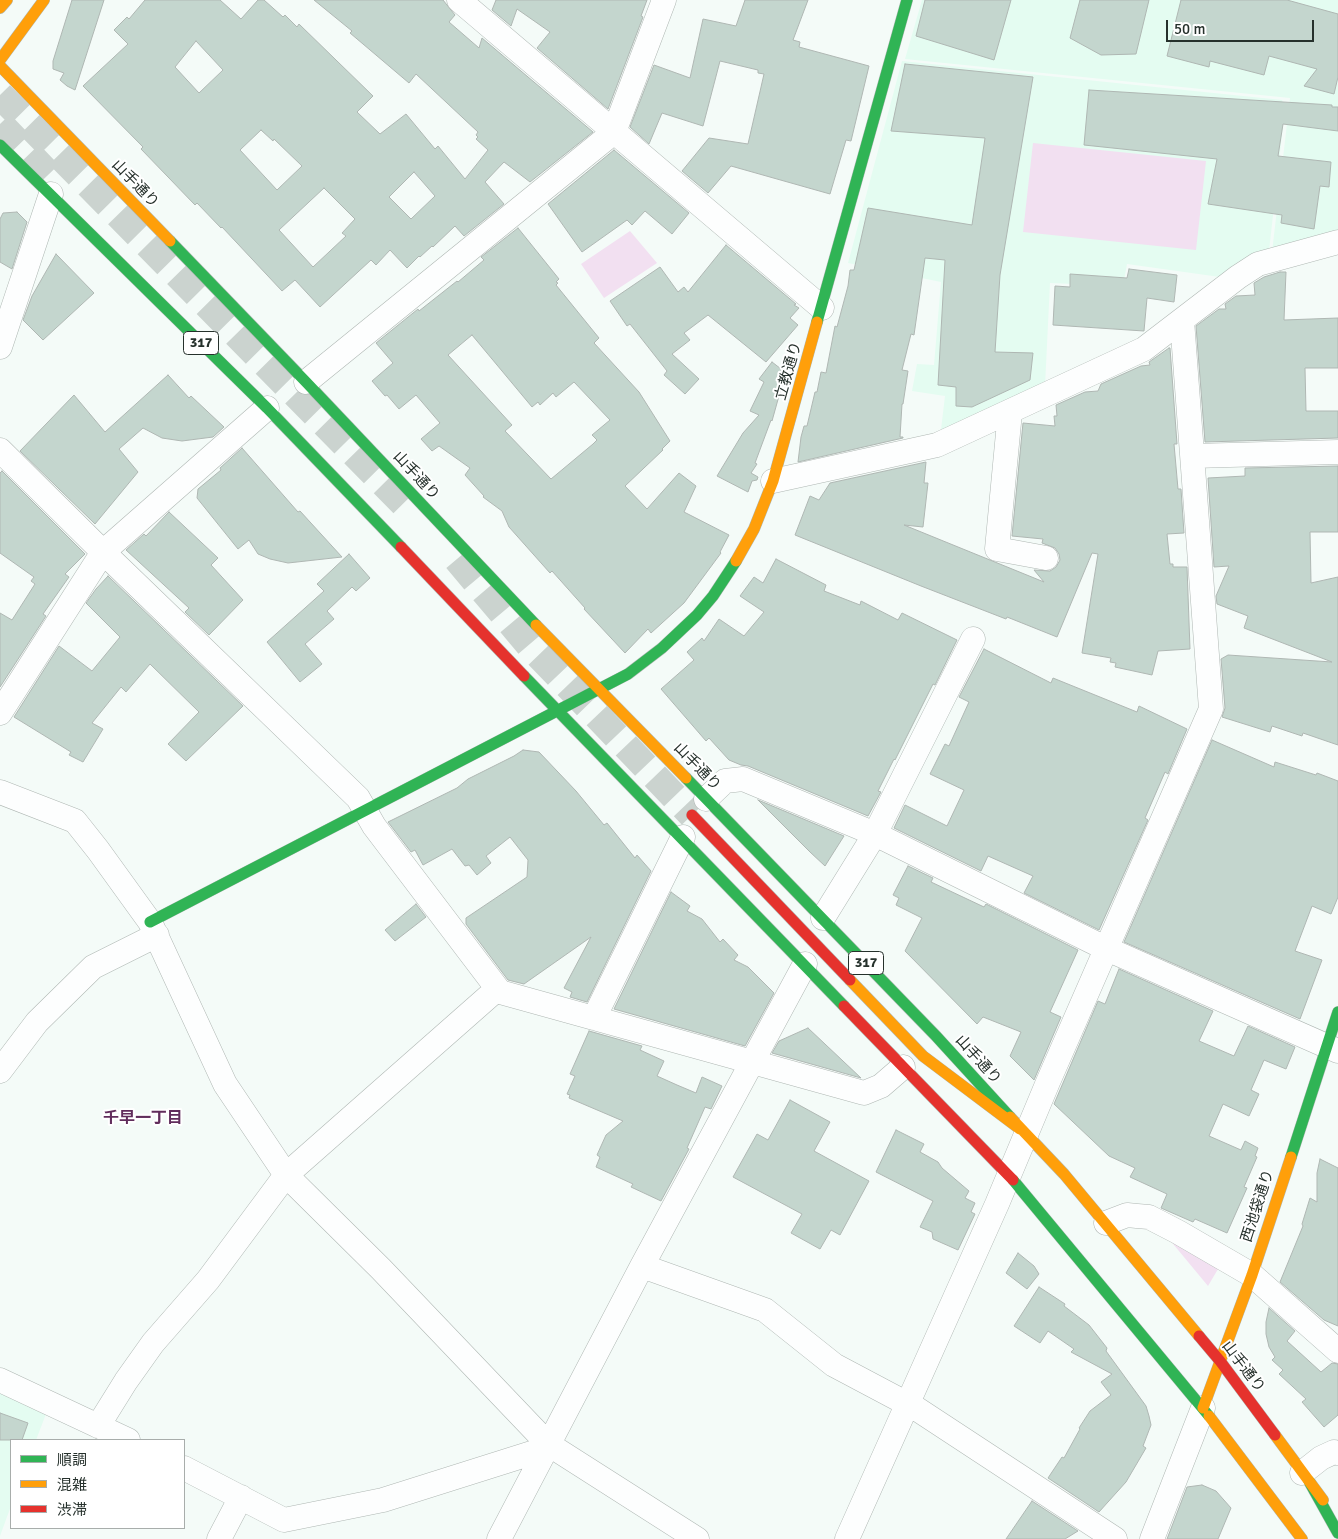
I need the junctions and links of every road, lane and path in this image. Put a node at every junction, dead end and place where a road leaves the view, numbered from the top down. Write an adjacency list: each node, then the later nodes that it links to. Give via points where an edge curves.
1 (7, 0): 6 (main road)
2 (44, 0): 7 (main road)
3 (664, 0): 9 (street)
4 (907, 0): 13 (main road, 立教通り)
5 (464, 2): 9 (street)
6 (0, 8)
7 (0, 60)
8 (0, 66): 16 (main road, 山手通り / 317)
9 (614, 132): 13 (street); 16 (street)
10 (0, 145): 11 (main road, 317)
11 (51, 194): 15 (street); 17 (main road, 317)
12 (1338, 242): 14 (street, via 1258,264)
13 (822, 308): 22 (main road, 立教通り)
14 (1182, 320): 18 (street, via 1144,349); 21 (street)
15 (0, 347)
16 (306, 382): 26 (main road, 山手通り / 317, via 516,610)
17 (267, 408): 23 (street); 27 (main road, 317, via 488,632)
18 (1010, 412): 22 (street, via 937,445); 24 (street, via 997,549)
19 (0, 450): 23 (street)
20 (1338, 452): 21 (street)
21 (1193, 456): 36 (street, via 1211,709)
22 (773, 481): 26 (main road, 立教通り, via 754,529 732,568 697,615 628,674)
23 (103, 552): 28 (street); 31 (street, via 358,798)
24 (1046, 558)
25 (973, 639): 32 (street)
26 (598, 688): 27 (main road, 立教通り); 30 (main road, 山手通り / 317)
27 (557, 710): 31 (main road, 立教通り); 33 (main road, 317)
28 (0, 713)
29 (0, 792): 35 (street, via 75,822)
30 (699, 807): 32 (street, via 724,781 743,779); 34 (main road, 山手通り / 317); 45 (main road, via 923,1056)
31 (366, 810): 35 (main road, 立教通り); 38 (street, via 374,826)
32 (875, 834): 34 (street); 36 (street)
33 (683, 837): 37 (main road, 317); 40 (street)
34 (823, 918): 45 (main road, 山手通り / 317)
35 (154, 928): 44 (street, via 93,967 37,1022); 47 (street, via 225,1084)
36 (1107, 949): 41 (street); 45 (street)
37 (805, 964): 42 (street); 43 (main road, 317)
38 (496, 990): 40 (street); 47 (street)
39 (1338, 1012): 41 (main road, 西池袋通り)
40 (594, 1018): 42 (street)
41 (1332, 1048): 50 (main road, 西池袋通り)
42 (752, 1062): 43 (street, via 864,1093 881,1086); 49 (street)
43 (903, 1067): 46 (main road, 317)
44 (0, 1071)
45 (1023, 1132): 46 (street); 48 (main road, 山手通り / 317)
46 (1009, 1175): 54 (street); 55 (main road, 317)
47 (286, 1176): 56 (street, via 208,1280 153,1342 126,1381); 57 (street, via 381,1269)
48 (1106, 1223): 50 (street, via 1127,1215 1149,1218); 52 (main road, 山手通り / 317)
49 (642, 1266): 54 (street, via 764,1310 834,1365); 57 (street)
50 (1252, 1275): 51 (street); 52 (main road, 西池袋通り)
51 (1338, 1351)
52 (1220, 1361): 55 (main road, 西池袋通り); 60 (main road, 山手通り / 317)
53 (0, 1380): 56 (street)
54 (907, 1404): 67 (street); 68 (street)
55 (1203, 1408): 69 (street); 70 (main road, 317)
56 (113, 1433)
57 (548, 1444): 61 (street, via 535,1452 383,1500 284,1520); 65 (street); 66 (street)
58 (1338, 1453): 60 (street, via 1321,1458)
59 (185, 1469): 61 (street)
60 (1306, 1477): 62 (main road, 山手通り / 317); 63 (main road)
61 (241, 1498): 64 (street)
62 (1338, 1519)
63 (1338, 1533)
64 (218, 1539)
65 (498, 1539)
66 (697, 1539)
67 (847, 1539)
68 (1116, 1539)
69 (1152, 1539)
70 (1302, 1539)

